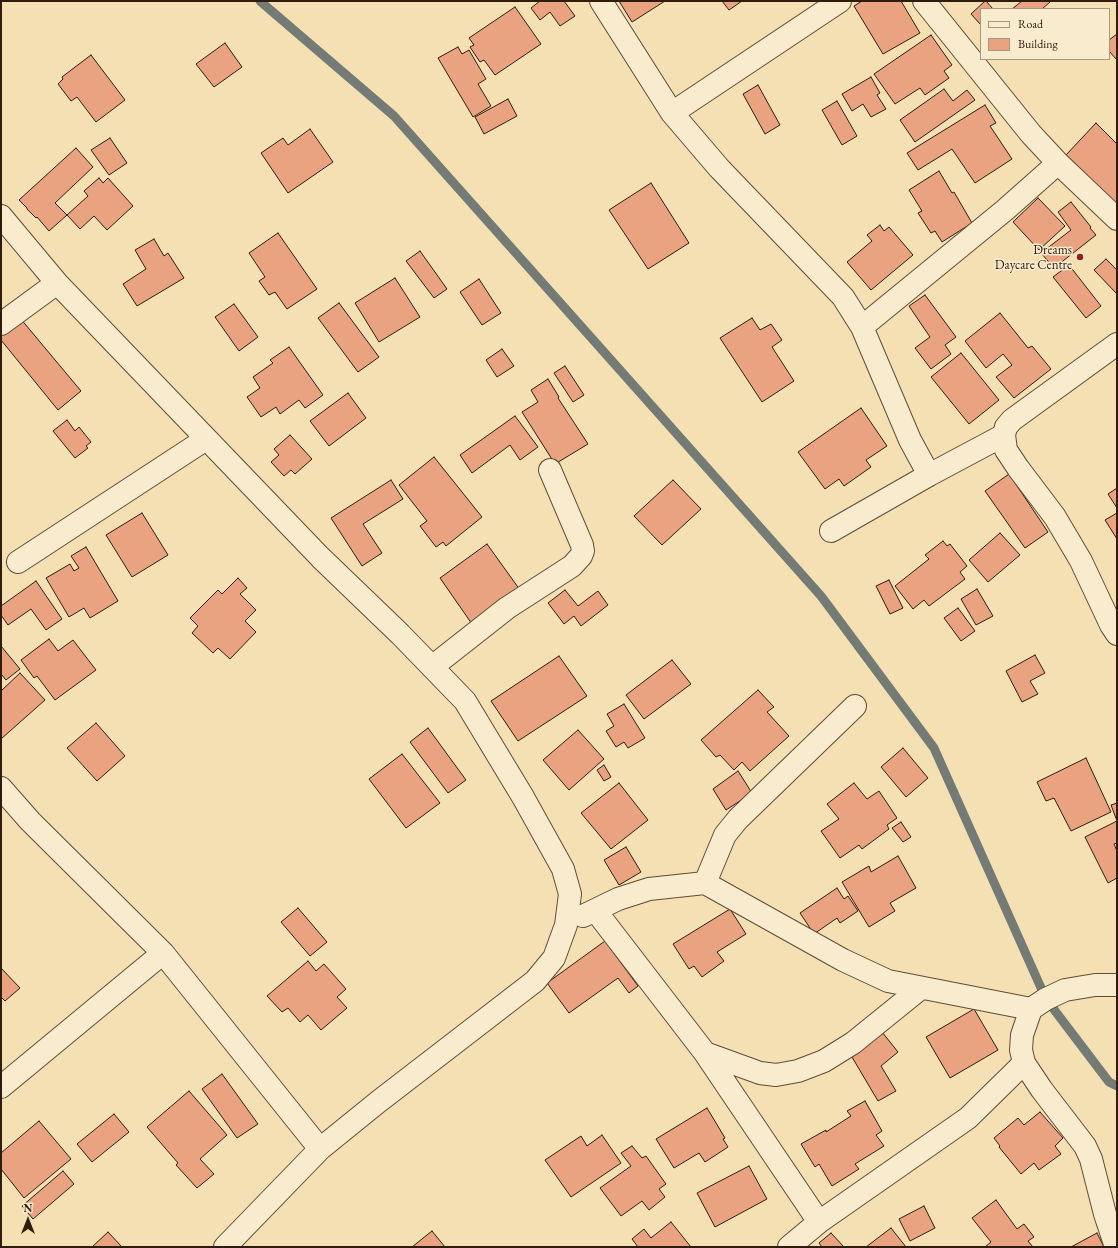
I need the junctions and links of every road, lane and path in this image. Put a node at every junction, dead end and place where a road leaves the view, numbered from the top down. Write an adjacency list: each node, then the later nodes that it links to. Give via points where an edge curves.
1 (601, 1): 4 (street)
2 (840, 1): 4 (street)
3 (924, 1): 5 (street, via 1031,134)
4 (672, 113): 10 (street, via 719,168 843,297)
5 (1058, 163): 7 (street); 10 (street, via 1005,210)
6 (1, 216): 8 (street)
7 (1117, 219)
8 (57, 283): 9 (street); 13 (street)
9 (1, 324)
10 (862, 326): 15 (street, via 910,440)
11 (1117, 344): 12 (street, via 1012,420)
12 (1004, 435): 15 (street); 18 (street, via 1006,450 1081,561)
13 (206, 439): 17 (street); 19 (street, via 321,558)
14 (550, 470): 19 (street, via 582,545 581,556 572,566 506,608)
15 (929, 475): 16 (street)
16 (831, 531)
17 (18, 562)
18 (1117, 634)
19 (432, 667): 24 (street, via 464,701 523,797 563,869 570,894)
20 (855, 706): 22 (street, via 738,819 725,835)
21 (1, 788): 25 (street, via 30,821)
22 (705, 883): 23 (street, via 649,889); 28 (street, via 865,971 888,981)
23 (595, 910): 24 (street); 30 (street)
24 (566, 924): 33 (street, via 554,958 535,981)
25 (162, 953): 32 (street); 33 (street)
26 (1117, 980): 27 (street)
27 (1117, 985): 29 (street, via 1095,985 1065,990 1046,998)
28 (921, 988): 29 (street); 30 (street, via 853,1043 824,1061 798,1071 776,1075 760,1073)
29 (1031, 1009): 31 (street, via 1022,1035 1021,1050)
30 (704, 1053): 34 (street)
31 (1024, 1063): 34 (street, via 968,1118); 37 (street, via 1085,1146)
32 (1, 1087)
33 (320, 1149): 35 (street)
34 (820, 1222): 36 (street)
35 (224, 1247)
36 (789, 1247)
37 (1116, 1247)

